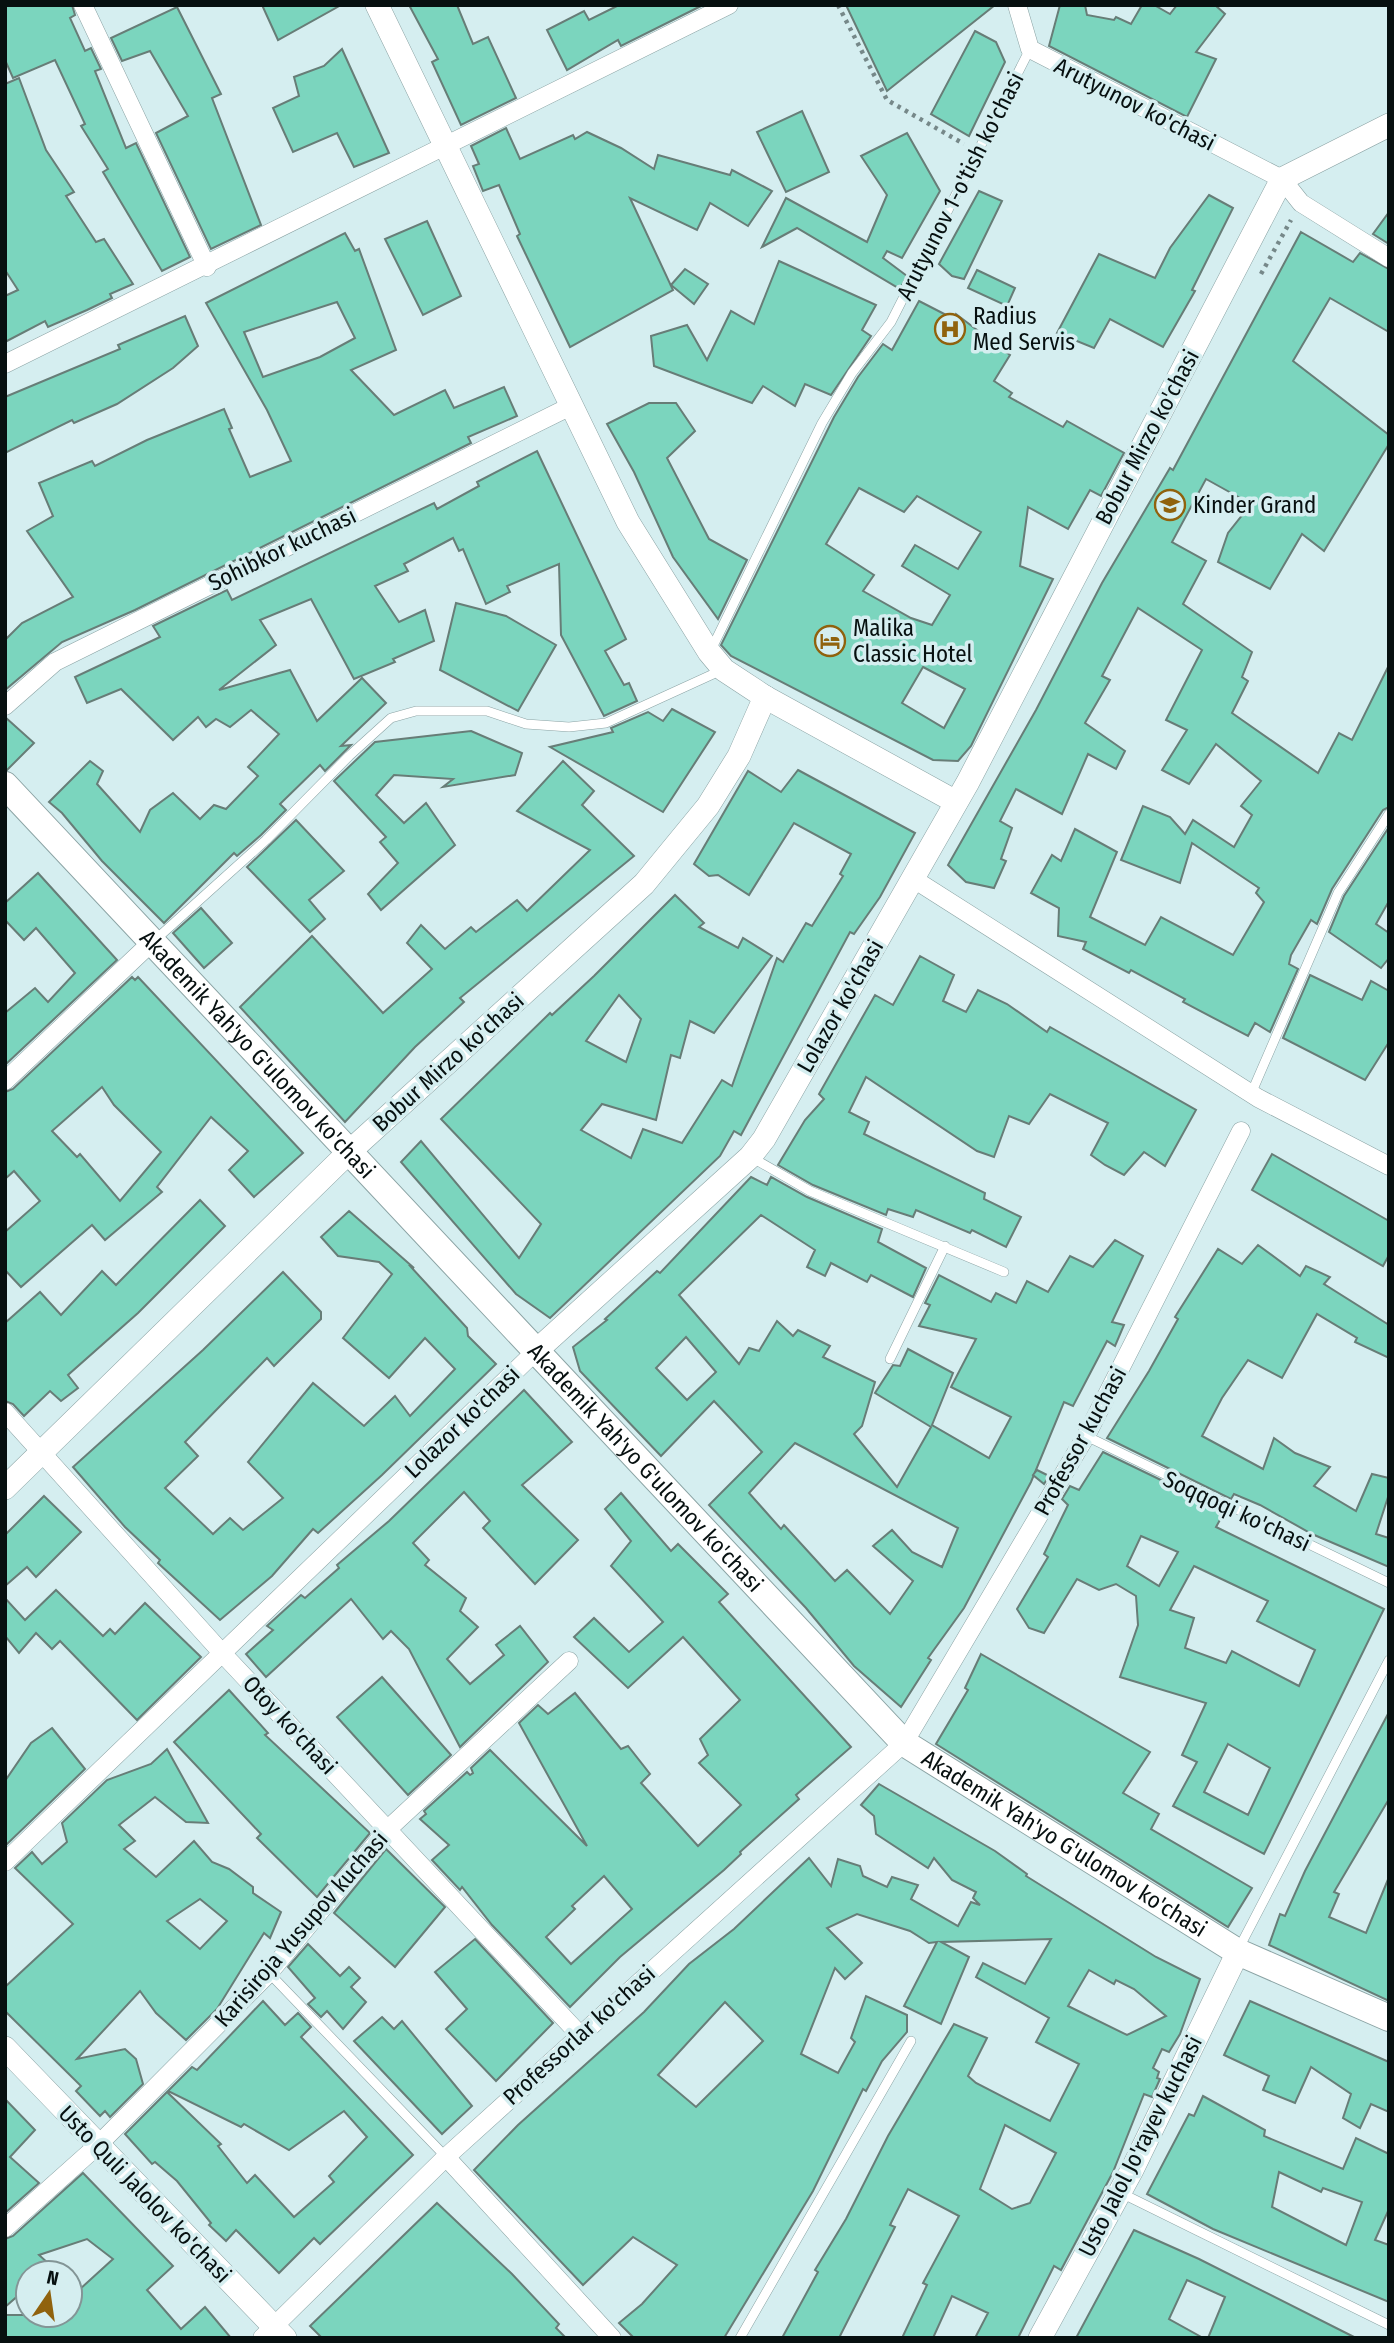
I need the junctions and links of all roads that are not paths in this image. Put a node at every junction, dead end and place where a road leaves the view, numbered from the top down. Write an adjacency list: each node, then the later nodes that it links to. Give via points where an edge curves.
1 (83, 5): 10 (street)
2 (377, 5): 7 (street)
3 (729, 5): 7 (street)
4 (1017, 5): 5 (street, Arutyunov ko'chasi)
5 (1030, 50): 8 (street, Arutyunov ko'chasi); 13 (lane, Arutyunov 1-o'tish ko'chasi, via 891,322 822,423)
6 (1389, 125): 8 (street)
7 (448, 147): 10 (street); 12 (street)
8 (1282, 179): 9 (street, via 1301,203); 17 (street, Bobur Mirzo ko'chasi)
9 (1389, 258)
10 (207, 267): 11 (street)
11 (5, 365)
12 (569, 407): 13 (street, via 628,522); 15 (street, Sohibkor kuchasi, via 55,662)
13 (717, 661): 14 (street); 20 (lane, via 606,723 569,727 526,724 487,711 416,711 391,718)
14 (765, 697): 17 (street); 24 (street, Bobur Mirzo ko'chasi, via 739,756 708,806 644,884)
15 (5, 706)
16 (5, 785): 20 (main road, Akademik Yah'yo G'ulomov ko'chasi)
17 (956, 802): 19 (street, Lolazor ko'chasi)
18 (1389, 814): 22 (lane, via 1338,893)
19 (912, 878): 22 (street); 25 (street, Lolazor ko'chasi)
20 (153, 942): 21 (street); 24 (main road, Akademik Yah'yo G'ulomov ko'chasi)
21 (5, 1081)
22 (1251, 1094): 26 (street)
23 (1241, 1131): 32 (street, Professor kuchasi)
24 (349, 1152): 29 (main road, Akademik Yah'yo G'ulomov ko'chasi); 33 (street, Bobur Mirzo ko'chasi)
25 (750, 1157): 27 (lane, via 810,1191); 29 (street, Lolazor ko'chasi)
26 (1389, 1166)
27 (945, 1246): 28 (lane); 30 (lane)
28 (1004, 1272)
29 (536, 1351): 36 (street, Lolazor ko'chasi); 39 (main road, Akademik Yah'yo G'ulomov ko'chasi)
30 (890, 1359)
31 (5, 1412): 33 (street, Otoy ko'chasi)
32 (1086, 1436): 35 (lane, Soqqoqi ko'chasi); 39 (street, Professor kuchasi)
33 (44, 1452): 34 (street, Bobur Mirzo ko'chasi); 36 (street, Otoy ko'chasi)
34 (5, 1488)
35 (1389, 1583)
36 (223, 1654): 40 (street, Otoy ko'chasi); 41 (street, Lolazor ko'chasi)
37 (1389, 1660): 42 (lane)
38 (569, 1661): 40 (street, Karisiroja Yusupov kuchasi)
39 (904, 1743): 42 (main road, Akademik Yah'yo G'ulomov ko'chasi); 45 (street, Professorlar ko'chasi)
40 (388, 1829): 43 (street, Karisiroja Yusupov kuchasi); 45 (street, Otoy ko'chasi)
41 (5, 1862)
42 (1238, 1952): 44 (main road, Akademik Yah'yo G'ulomov ko'chasi); 50 (street, Usto Jalol Jo'rayev kuchasi)
43 (269, 1973): 48 (street, Karisiroja Yusupov kuchasi); 49 (lane)
44 (1389, 2018)
45 (579, 2034): 49 (street, Professorlar ko'chasi)
46 (911, 2040): 55 (lane)
47 (5, 2049): 48 (street, Usto Quli Jalolov ko'chasi)
48 (97, 2146): 51 (street, Karisiroja Yusupov kuchasi); 53 (street, Usto Quli Jalolov ko'chasi)
49 (446, 2157): 53 (street, Professorlar ko'chasi); 54 (street)
50 (1119, 2192): 52 (lane); 56 (street, Usto Jalol Jo'rayev kuchasi)
51 (5, 2228)
52 (1389, 2325)
53 (274, 2334)
54 (612, 2338)
55 (740, 2338)
56 (1040, 2338)

